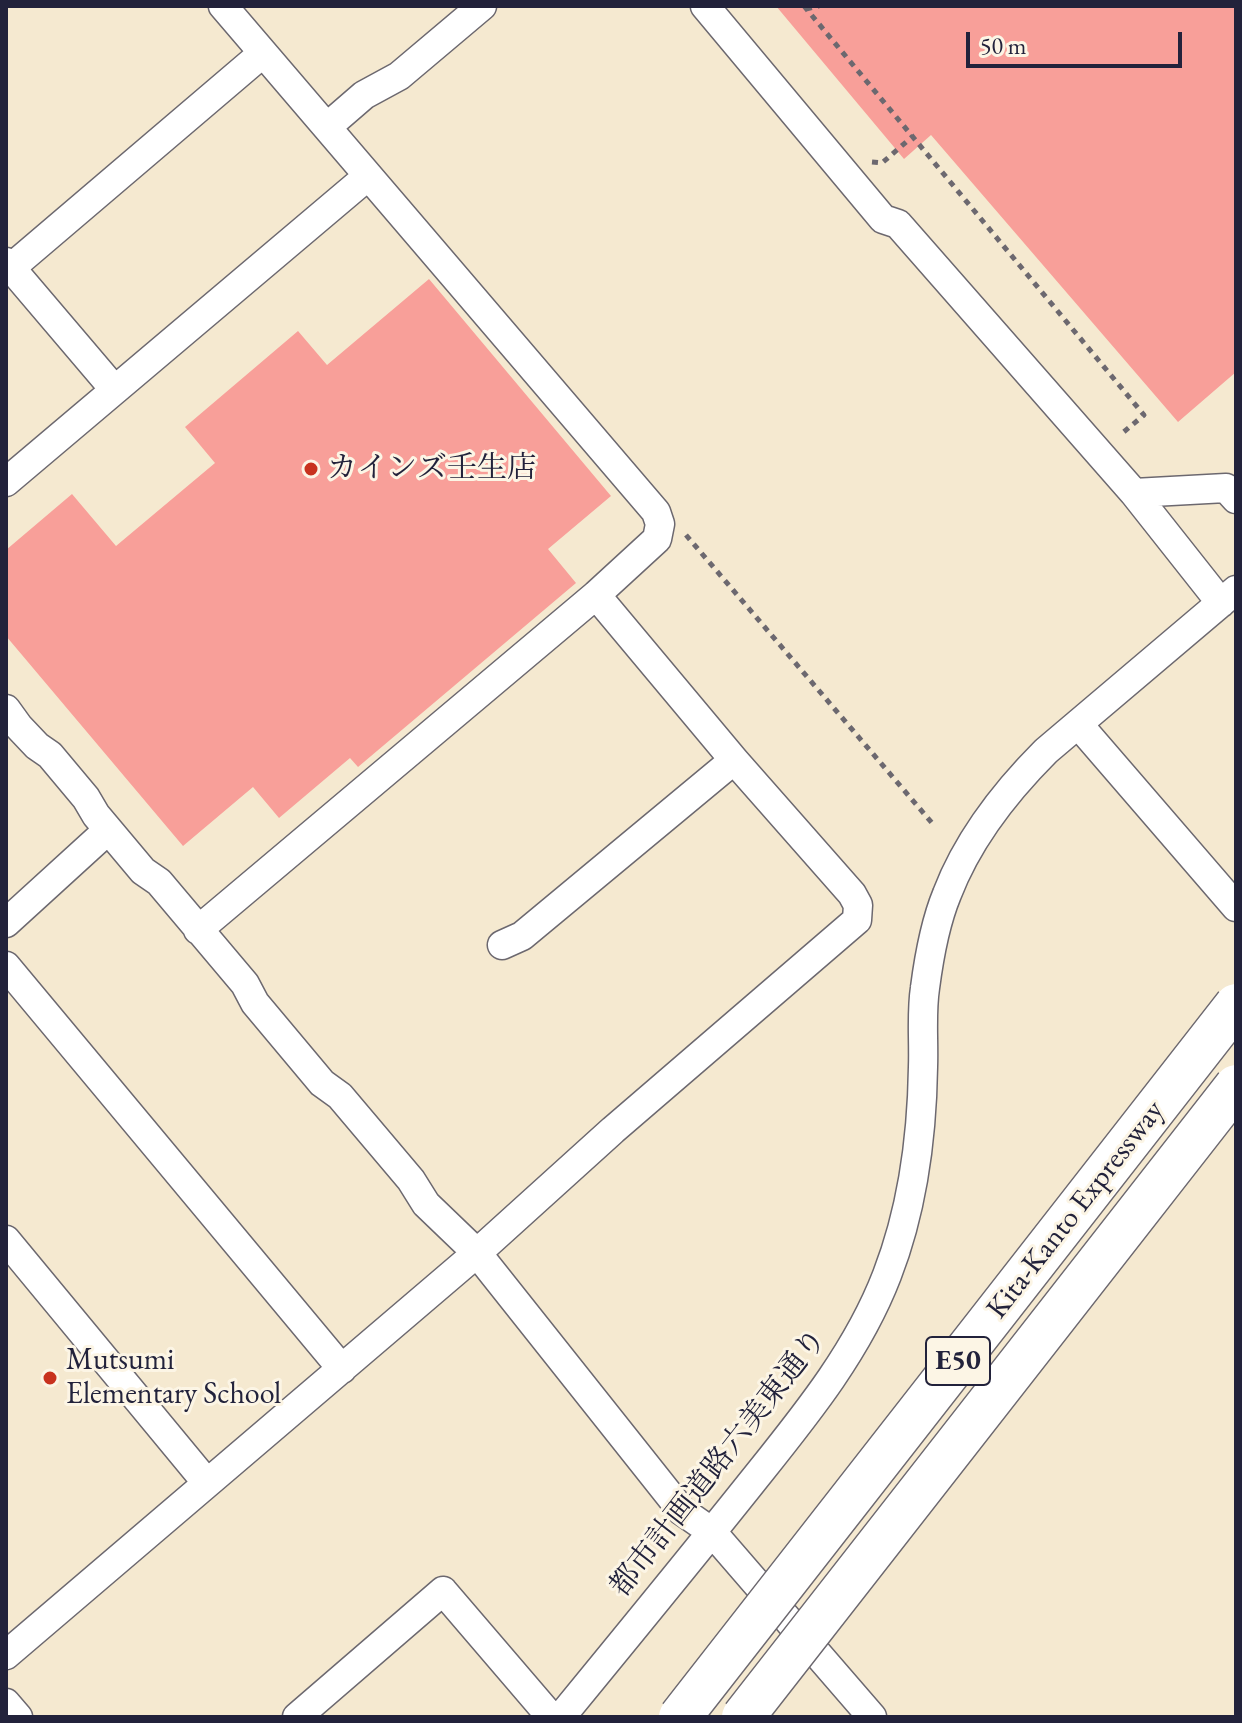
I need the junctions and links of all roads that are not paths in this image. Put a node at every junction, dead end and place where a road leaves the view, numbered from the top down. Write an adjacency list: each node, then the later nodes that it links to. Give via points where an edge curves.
1 (223, 6): 4 (street)
2 (482, 6): 5 (street, via 399,76 364,95)
3 (705, 6): 10 (street, via 883,219 898,224)
4 (263, 53): 5 (street); 7 (street)
5 (327, 127): 6 (street)
6 (368, 176): 8 (street); 12 (street, via 656,512 657,539)
7 (8, 267): 8 (street)
8 (114, 389): 9 (street)
9 (6, 482)
10 (1134, 493): 11 (street, via 1226,488); 13 (street)
11 (1236, 499)
12 (596, 595): 16 (street); 20 (street)
13 (1228, 596): 15 (street, 都市計画道路六美東通り)
14 (10, 724): 17 (street, via 50,755)
15 (1078, 724): 18 (street); 29 (street, 都市計画道路六美東通り, via 998,805 947,894 924,991 915,1176 887,1276 859,1336 819,1397)
16 (734, 760): 21 (street, via 522,936); 26 (street, via 852,894 857,920)
17 (108, 830): 19 (street); 20 (street)
18 (1236, 907)
19 (6, 923)
20 (198, 930): 26 (street, via 426,1204)
21 (502, 945)
22 (6, 966): 27 (street)
23 (1236, 1005): 36 (highway, Kita-Kanto Expressway / E50, bridge)
24 (1236, 1086): 37 (highway, Kita-Kanto Expressway / E50, bridge)
25 (6, 1240): 28 (street)
26 (477, 1253): 27 (street); 29 (street, via 682,1511)
27 (342, 1369): 28 (street)
28 (207, 1483): 30 (street)
29 (712, 1532): 35 (street, 都市計画道路六美東通り); 38 (street)
30 (6, 1655)
31 (6, 1703): 32 (street)
32 (18, 1717)
33 (297, 1717): 34 (street, via 443,1591)
34 (551, 1717)
35 (561, 1717)
36 (680, 1717)
37 (743, 1717)
38 (872, 1717)

